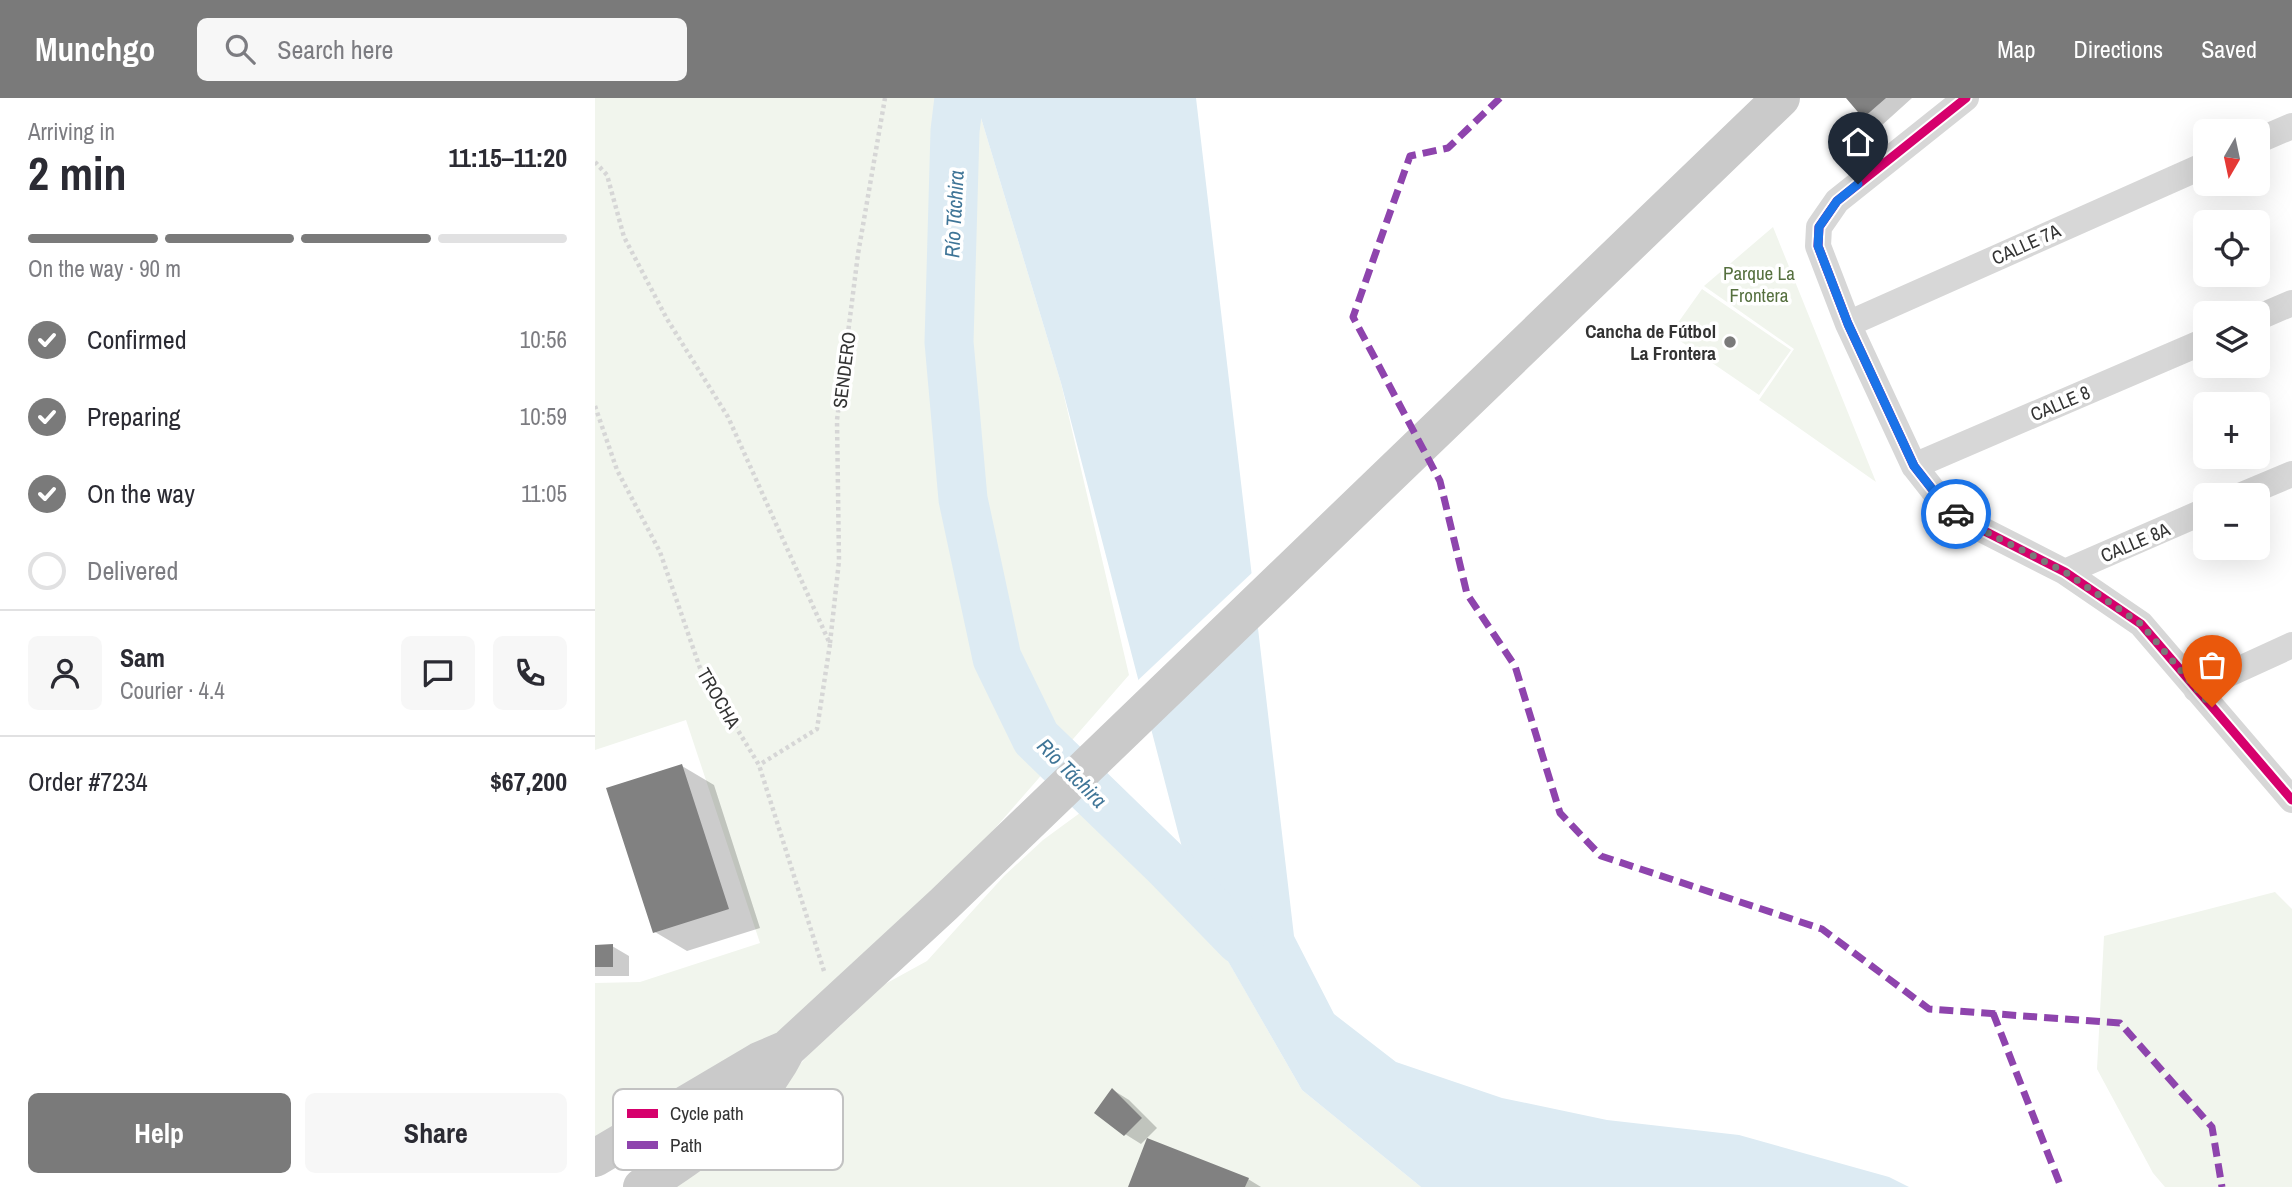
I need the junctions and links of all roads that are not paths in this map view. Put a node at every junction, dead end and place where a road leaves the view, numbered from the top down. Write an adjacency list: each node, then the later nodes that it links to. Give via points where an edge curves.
1 (1781, 98): 18 (main road, via 944,904)
2 (1966, 98): 8 (street, via 1837,201 1819,227 1818,246)
3 (2292, 126): 4 (street)
4 (2270, 135)
5 (2193, 170): 8 (street, CALLE 7A)
6 (2292, 303): 7 (street)
7 (2270, 312)
8 (1848, 324): 10 (street)
9 (2193, 346): 10 (street, CALLE 8)
10 (1914, 466): 14 (street, via 1961,519)
11 (2292, 474): 12 (street)
12 (2270, 483)
13 (2193, 516): 14 (street, CALLE 8A)
14 (2065, 572): 16 (street, via 2141,624)
15 (2292, 645): 16 (street)
16 (2196, 689): 17 (street)
17 (2292, 800)
18 (787, 1049): 19 (main road, via 758,1060); 20 (main road)
19 (710, 1089)
20 (762, 1089)
21 (668, 1170): 22 (main road)
22 (642, 1187)

